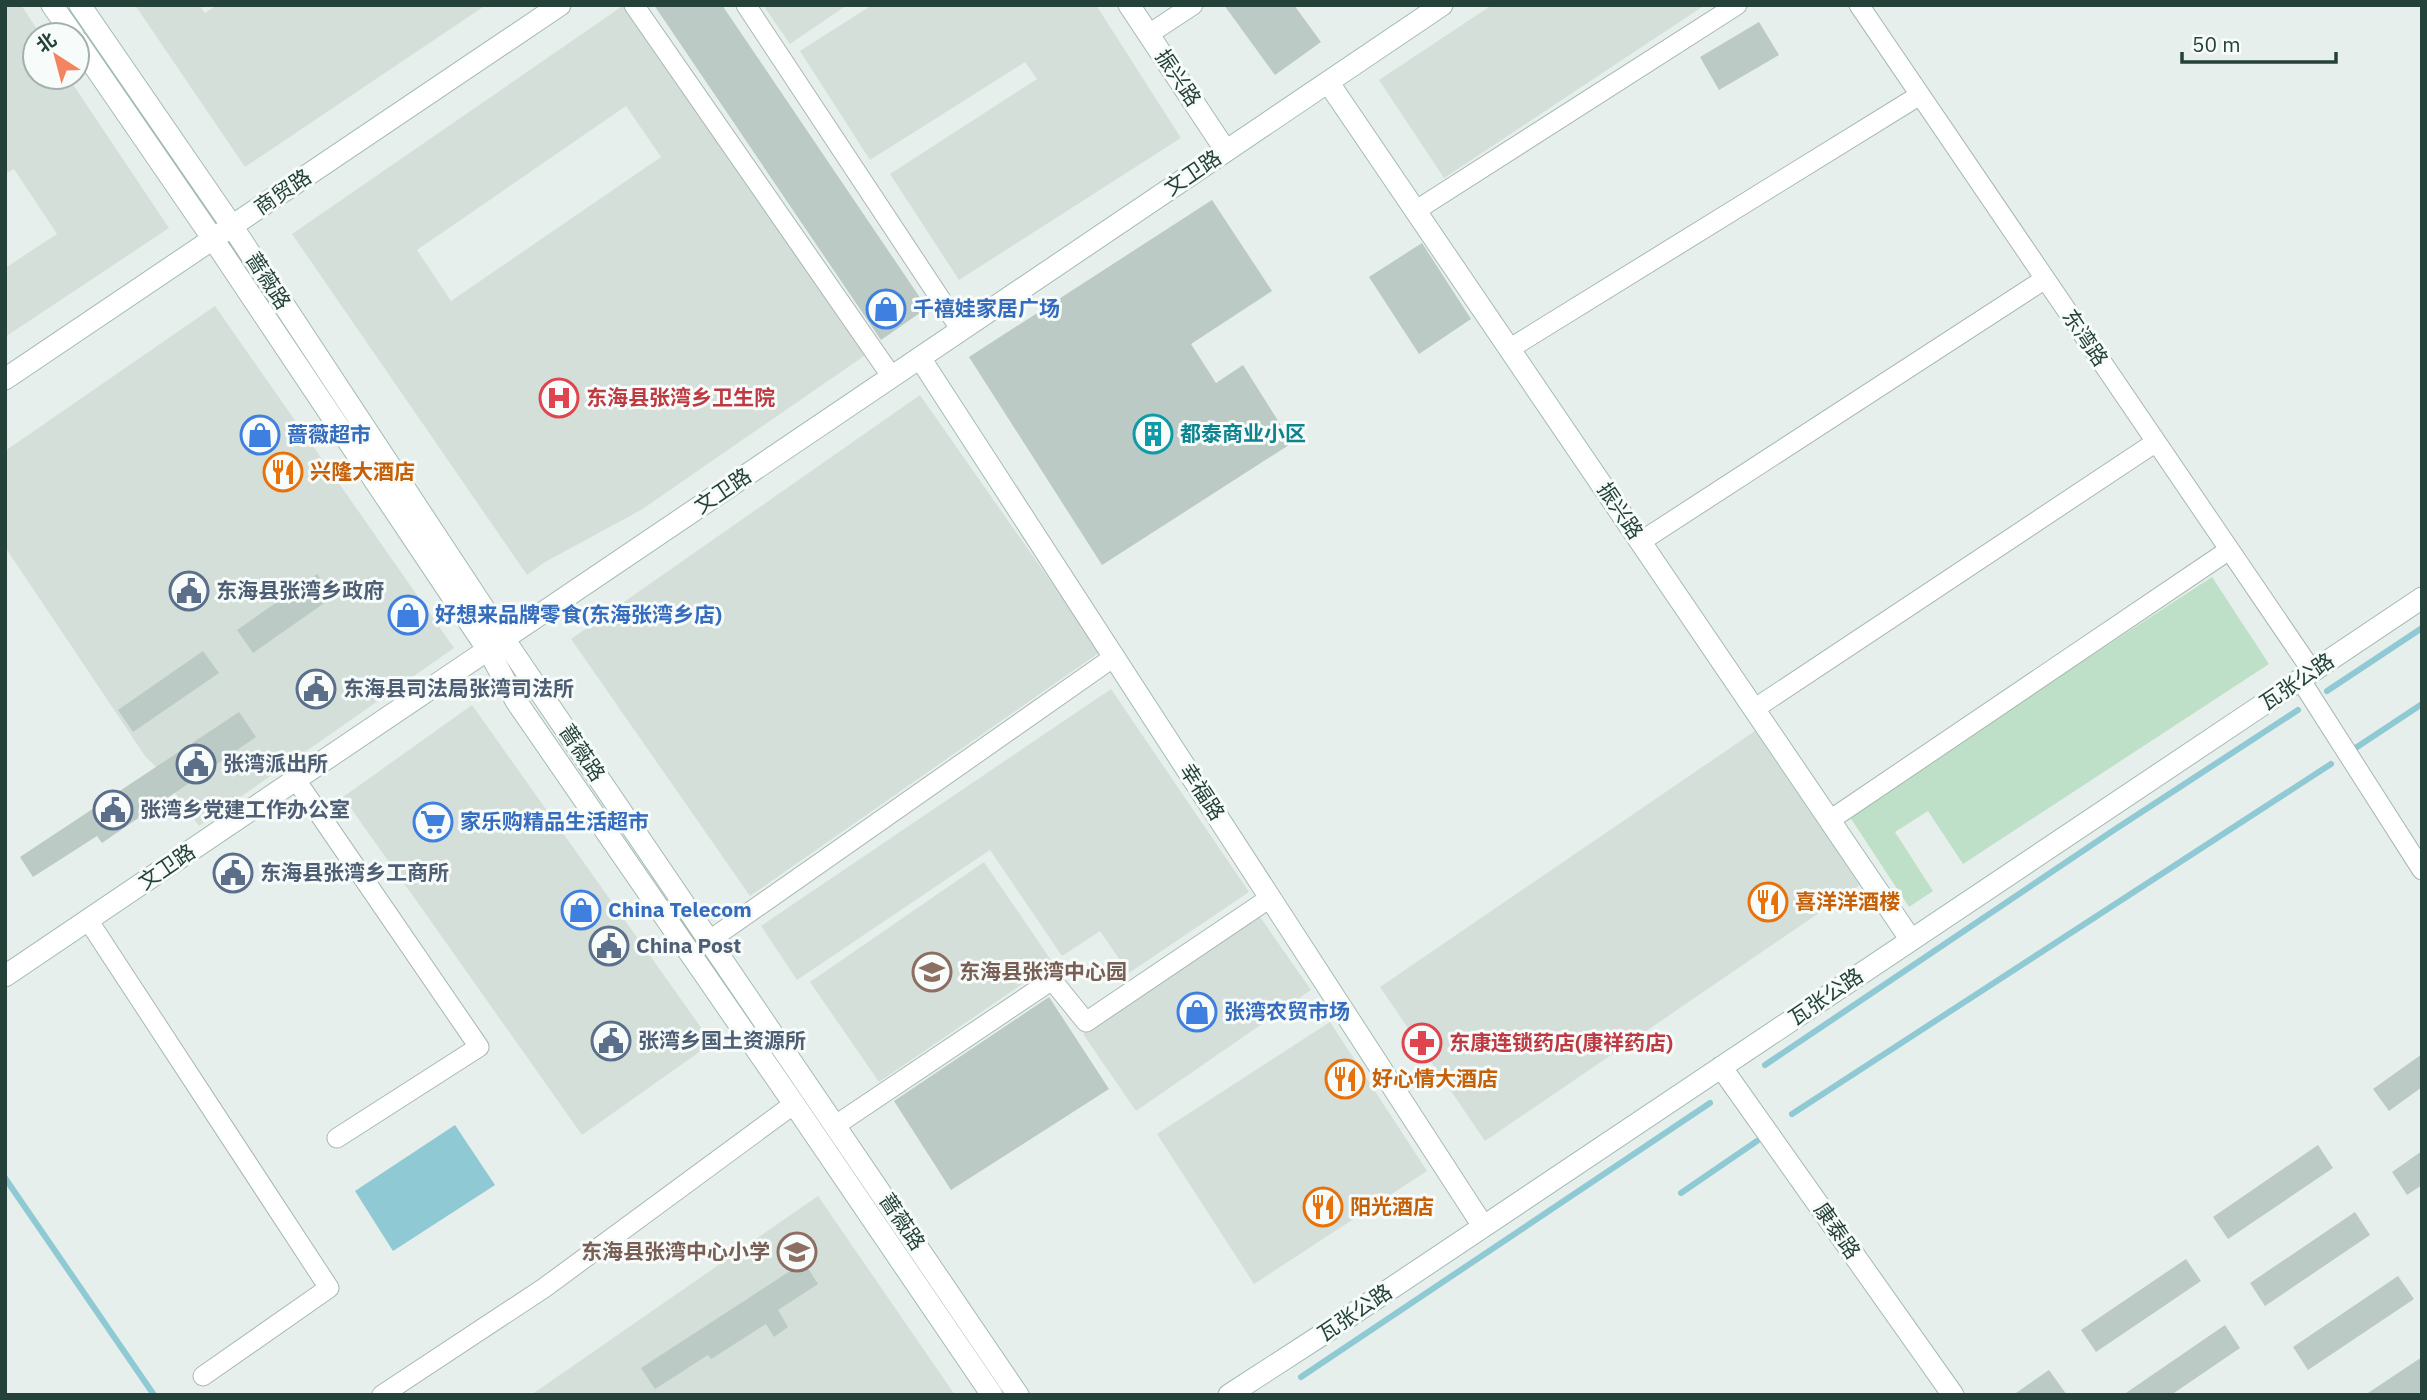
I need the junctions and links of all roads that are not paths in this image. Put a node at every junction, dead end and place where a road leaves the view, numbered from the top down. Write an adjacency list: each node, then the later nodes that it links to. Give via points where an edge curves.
1 (52, 5): 11 (street)
2 (80, 5): 18 (street, 蔷薇路)
3 (560, 5): 18 (street, 商贸路)
4 (634, 5): 24 (street)
5 (746, 5): 21 (street)
6 (1129, 5): 12 (street, 振兴路)
7 (1193, 5): 12 (street)
8 (1442, 5): 14 (street, 文卫路)
9 (1737, 5): 17 (street)
10 (1859, 5): 15 (street, 东湾路)
11 (63, 21)
12 (1149, 34): 16 (street, 振兴路)
13 (91, 61): 19 (street, 蔷薇路)
14 (1328, 82): 16 (street, 文卫路); 17 (street, 振兴路)
15 (1920, 95): 20 (street, 东湾路); 22 (street)
16 (1226, 151): 21 (street, 文卫路)
17 (1415, 211): 22 (street, 振兴路)
18 (232, 226): 19 (street, 商贸路); 30 (street, 蔷薇路)
19 (213, 239): 25 (street, 商贸路); 30 (street, 蔷薇路)
20 (2045, 279): 26 (street, 东湾路); 27 (street)
21 (961, 330): 23 (street, 文卫路)
22 (1509, 349): 27 (street, 振兴路)
23 (920, 358): 24 (street, 文卫路); 31 (street, 幸福路)
24 (892, 377): 30 (street, 文卫路)
25 (5, 379)
26 (2156, 442): 28 (street, 东湾路); 33 (street)
27 (1640, 542): 33 (street, 振兴路)
28 (2229, 550): 32 (street, 东湾路); 35 (street)
29 (2422, 598): 32 (street, 瓦张公路)
30 (496, 644): 34 (street, 文卫路); 39 (street, 蔷薇路); 43 (street, 蔷薇路, via 516,701)
31 (1114, 657): 37 (street, 幸福路); 39 (street)
32 (2306, 675): 36 (street, 东湾路); 40 (street, 瓦张公路)
33 (1754, 709): 35 (street, 振兴路)
34 (296, 780): 38 (street, 文卫路); 45 (street, via 479,1047)
35 (1830, 820): 40 (street, 振兴路)
36 (2422, 870)
37 (1270, 898): 44 (street, via 1086,1022 1052,980); 46 (street, 幸福路)
38 (88, 920): 41 (street, 文卫路); 47 (street, via 329,1288)
39 (710, 940): 44 (street, 蔷薇路)
40 (1911, 940): 42 (street, 瓦张公路)
41 (5, 976)
42 (1721, 1067): 46 (street, 瓦张公路); 52 (street, 康泰路)
43 (794, 1104): 48 (street, via 544,1288); 49 (street, 蔷薇路)
44 (836, 1125): 50 (street, 蔷薇路)
45 (337, 1138)
46 (1483, 1226): 51 (street, 瓦张公路)
47 (203, 1376)
48 (382, 1395)
49 (992, 1395)
50 (1018, 1395)
51 (1228, 1395)
52 (1953, 1395)

